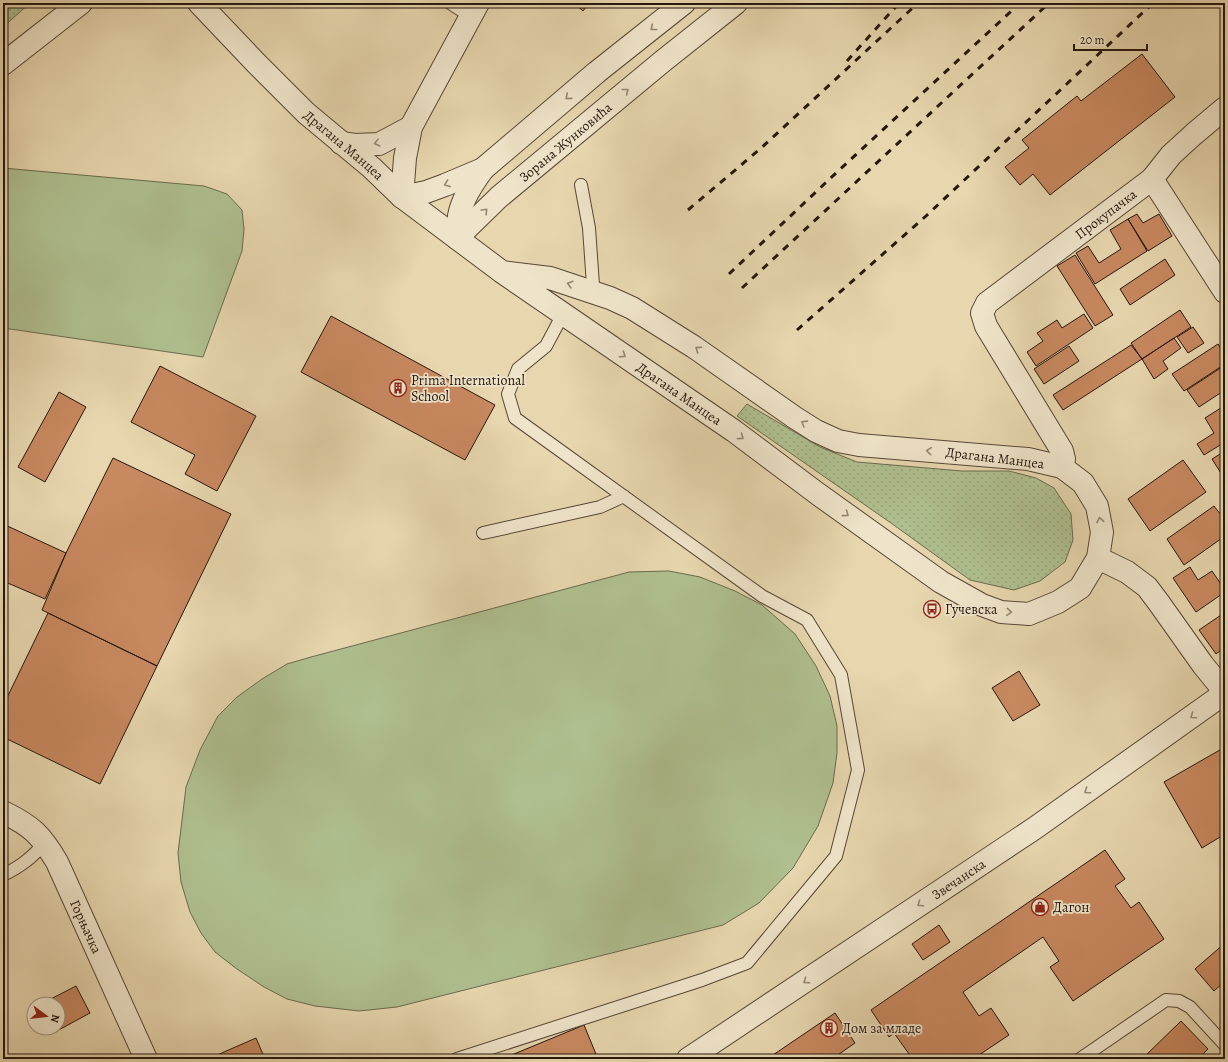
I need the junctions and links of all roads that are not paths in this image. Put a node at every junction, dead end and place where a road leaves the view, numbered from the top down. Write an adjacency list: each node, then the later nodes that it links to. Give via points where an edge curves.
1 (81, 3): 7 (street)
2 (199, 3): 10 (street, Драгана Манцеа, via 306,113)
3 (450, 3): 6 (lane)
4 (684, 3): 11 (street, one-way to 11, via 597,72)
5 (736, 3): 15 (street, Зорана Жунковића, one-way to 5, via 499,197)
6 (474, 10): 9 (street)
7 (3, 64)
8 (1225, 108): 12 (street, Прокупачка, via 1171,155)
9 (411, 127): 10 (street, one-way to 10, via 379,144); 14 (street)
10 (341, 143): 14 (street, Драгана Манцеа)
11 (483, 169): 14 (street, one-way to 14, via 435,189); 15 (street, via 461,208)
12 (1152, 179): 17 (street); 20 (street, Прокупачка, via 987,303 982,313 986,326 1062,451)
13 (581, 184): 18 (lane)
14 (402, 197): 15 (street, Драгана Манцеа)
15 (457, 238): 16 (street, Драгана Манцеа)
16 (502, 272): 18 (street, Драгана Манцеа, one-way to 16, via 550,278); 19 (street, Драгана Манцеа)
17 (1225, 292)
18 (596, 293): 20 (street, Драгана Манцеа, one-way to 18, via 1028,459 859,445 838,441 794,417 694,346 632,308)
19 (563, 314): 21 (lane, via 546,346 518,369 508,394 515,418); 23 (street, Драгана Манцеа, one-way to 23, via 734,431 941,582 982,605 1000,612 1029,614 1047,607 1080,588)
20 (1062, 467): 23 (street, Драгана Манцеа, one-way to 20, via 1102,532 1097,506 1083,483)
21 (624, 496): 22 (lane, via 600,507); 31 (lane, via 762,596 807,620 841,675 858,770 836,856 747,963)
22 (483, 533)
23 (1098, 558): 24 (street, via 1127,572 1146,587)
24 (1225, 693): 29 (street, Звечанска, one-way to 29, via 1035,828)
25 (3, 812): 26 (street, Горњачка, via 31,828)
26 (46, 843): 27 (lane, via 23,865); 30 (street, Горњачка, via 58,862)
27 (3, 875)
28 (1225, 1045): 32 (lane, via 1190,1007 1179,1001 1166,1000)
29 (692, 1058)
30 (146, 1059)
31 (457, 1059)
32 (1080, 1059)

